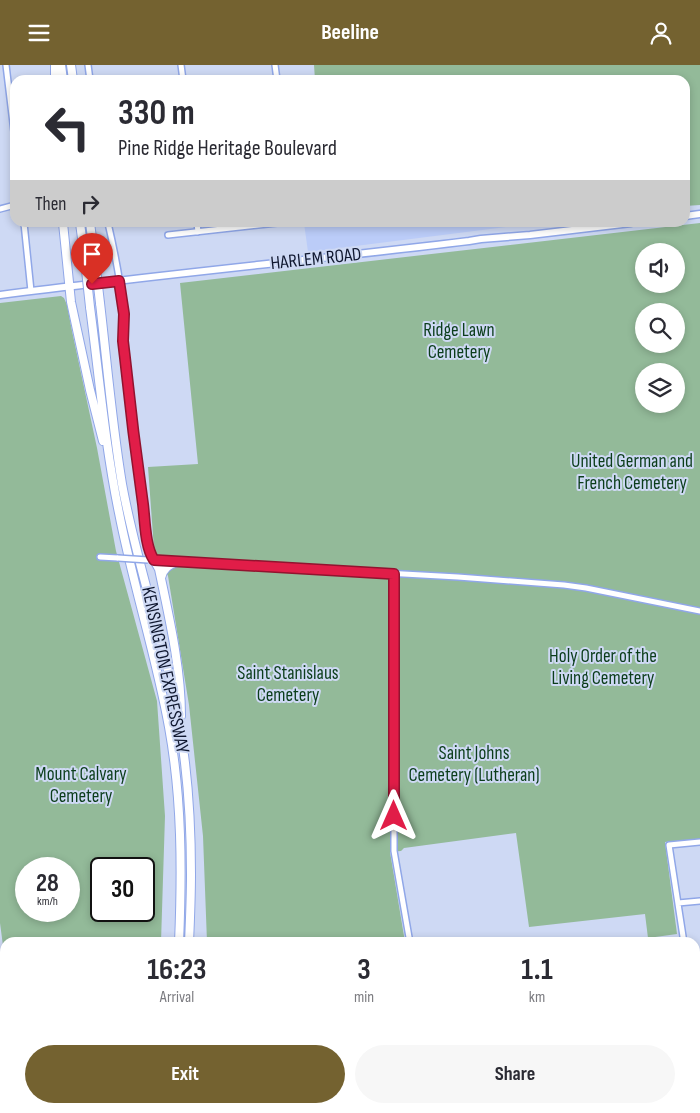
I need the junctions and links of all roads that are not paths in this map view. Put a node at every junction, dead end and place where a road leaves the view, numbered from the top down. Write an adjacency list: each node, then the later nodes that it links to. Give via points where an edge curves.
1 (6, 65): 2 (street)
2 (10, 98)
3 (24, 227): 15 (street)
4 (63, 227): 14 (highway)
5 (81, 227): 17 (highway, KENSINGTON EXPRESSWAY, bridge)
6 (91, 227): 24 (highway, KENSINGTON EXPRESSWAY, bridge, via 122,484)
7 (109, 227): 13 (street)
8 (197, 227): 11 (street)
9 (229, 227): 11 (street)
10 (597, 227): 13 (main road, HARLEM ROAD)
11 (198, 232): 12 (street)
12 (168, 235)
13 (119, 281): 14 (main road, HARLEM ROAD); 19 (street, via 124,314 123,341)
14 (70, 287): 15 (main road, HARLEM ROAD); 17 (highway, via 98,426)
15 (31, 291): 16 (main road, HARLEM ROAD)
16 (0, 295)
17 (110, 465): 28 (highway, KENSINGTON EXPRESSWAY, via 119,516 162,692 174,761 181,848)
18 (100, 557): 19 (street, bridge)
19 (151, 560): 20 (street); 22 (highway, via 157,564)
20 (177, 562): 21 (street); 22 (highway, via 166,567)
21 (394, 574): 23 (street, via 564,585); 30 (street, via 394,851)
22 (160, 578): 24 (highway, via 181,694)
23 (700, 611)
24 (181, 738): 29 (highway, KENSINGTON EXPRESSWAY, via 191,831)
25 (700, 842): 27 (street, via 670,845)
26 (700, 901): 27 (street)
27 (678, 903): 31 (street)
28 (180, 937)
29 (189, 937)
30 (409, 937)
31 (683, 937)

